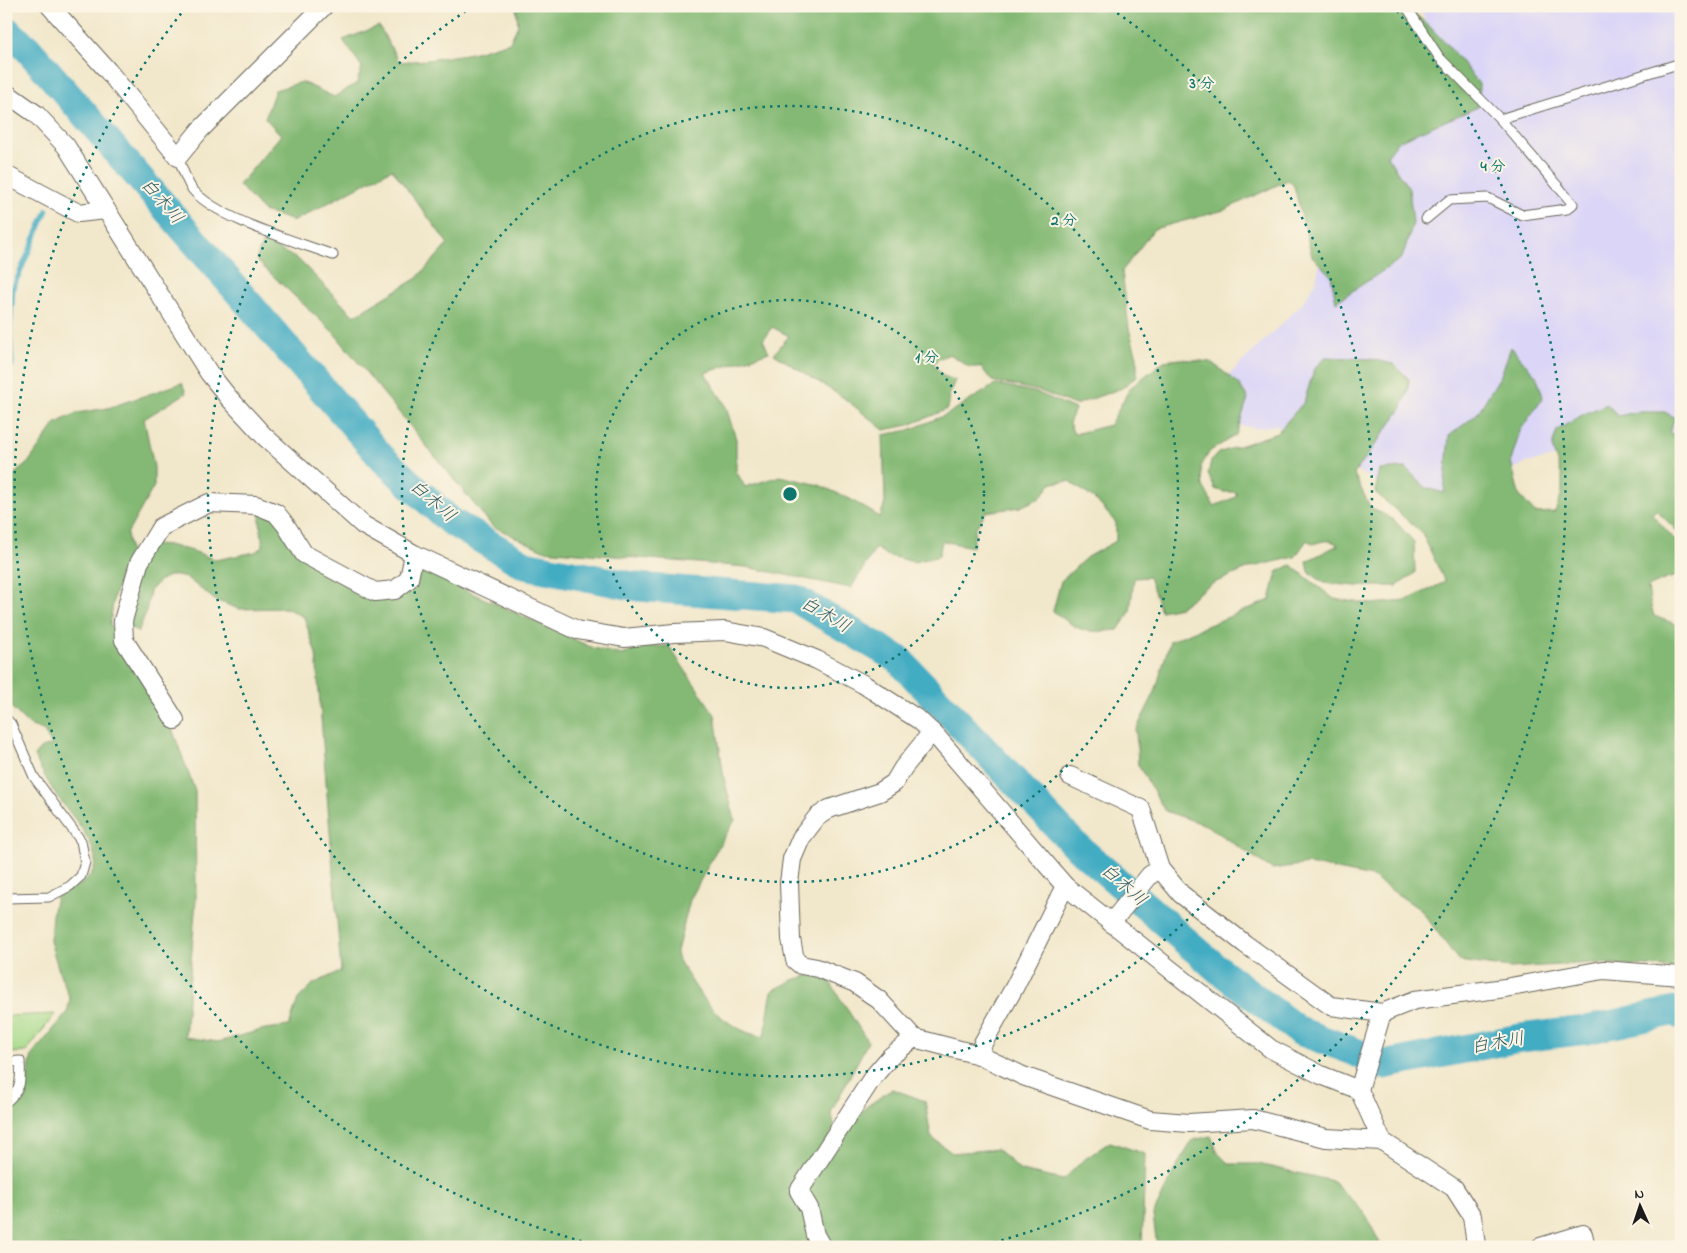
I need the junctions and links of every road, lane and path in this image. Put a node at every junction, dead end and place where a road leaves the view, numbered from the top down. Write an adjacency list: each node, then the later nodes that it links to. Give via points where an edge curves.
1 (50, 6): 7 (street)
2 (324, 6): 7 (street, via 200,130)
3 (1406, 6): 6 (lane, via 1439,57)
4 (1681, 63): 6 (lane)
5 (6, 93): 9 (street, via 36,114 66,146)
6 (1500, 119): 10 (lane, via 1573,204 1567,209 1522,215 1488,198 1450,200)
7 (178, 157): 11 (lane, via 192,188 214,208)
8 (6, 174): 9 (street, via 78,213)
9 (106, 210): 12 (street, via 209,373 229,398 264,436 363,525)
10 (1426, 219)
11 (333, 256)
12 (414, 554): 14 (street, via 410,579 395,590 375,592 304,554 276,513 256,505 208,503 161,527 138,563 123,621 124,640); 15 (street, via 577,630 624,638 725,631 764,638 863,684 920,720)
13 (6, 719): 19 (lane, via 34,777 81,840 85,862 80,876 70,886 49,897)
14 (175, 720)
15 (932, 732): 18 (street); 23 (street, via 894,783 880,792 817,816 800,838 792,859 789,883 794,960 855,983 879,1000)
16 (1070, 776): 17 (street, via 1141,809)
17 (1155, 872): 20 (street); 22 (street, via 1245,944 1331,1006)
18 (1065, 886): 20 (street); 24 (street)
19 (6, 898)
20 (1111, 923): 26 (street, via 1271,1049 1321,1075)
21 (1677, 979): 22 (street, via 1603,970 1415,1000)
22 (1382, 1013): 26 (street)
23 (914, 1038): 24 (street); 29 (street, via 891,1056 873,1077 799,1191 809,1208 815,1235)
24 (979, 1055): 28 (street, via 1023,1076 1150,1120 1188,1123 1253,1119 1326,1138)
25 (6, 1062): 27 (lane, via 20,1061 21,1077 17,1093)
26 (1361, 1083): 28 (street)
27 (6, 1102)
28 (1382, 1141): 30 (street, via 1454,1188 1472,1216)
29 (822, 1247)
30 (1475, 1247)
31 (1540, 1247): 32 (street, via 1583,1234)
32 (1586, 1247)

